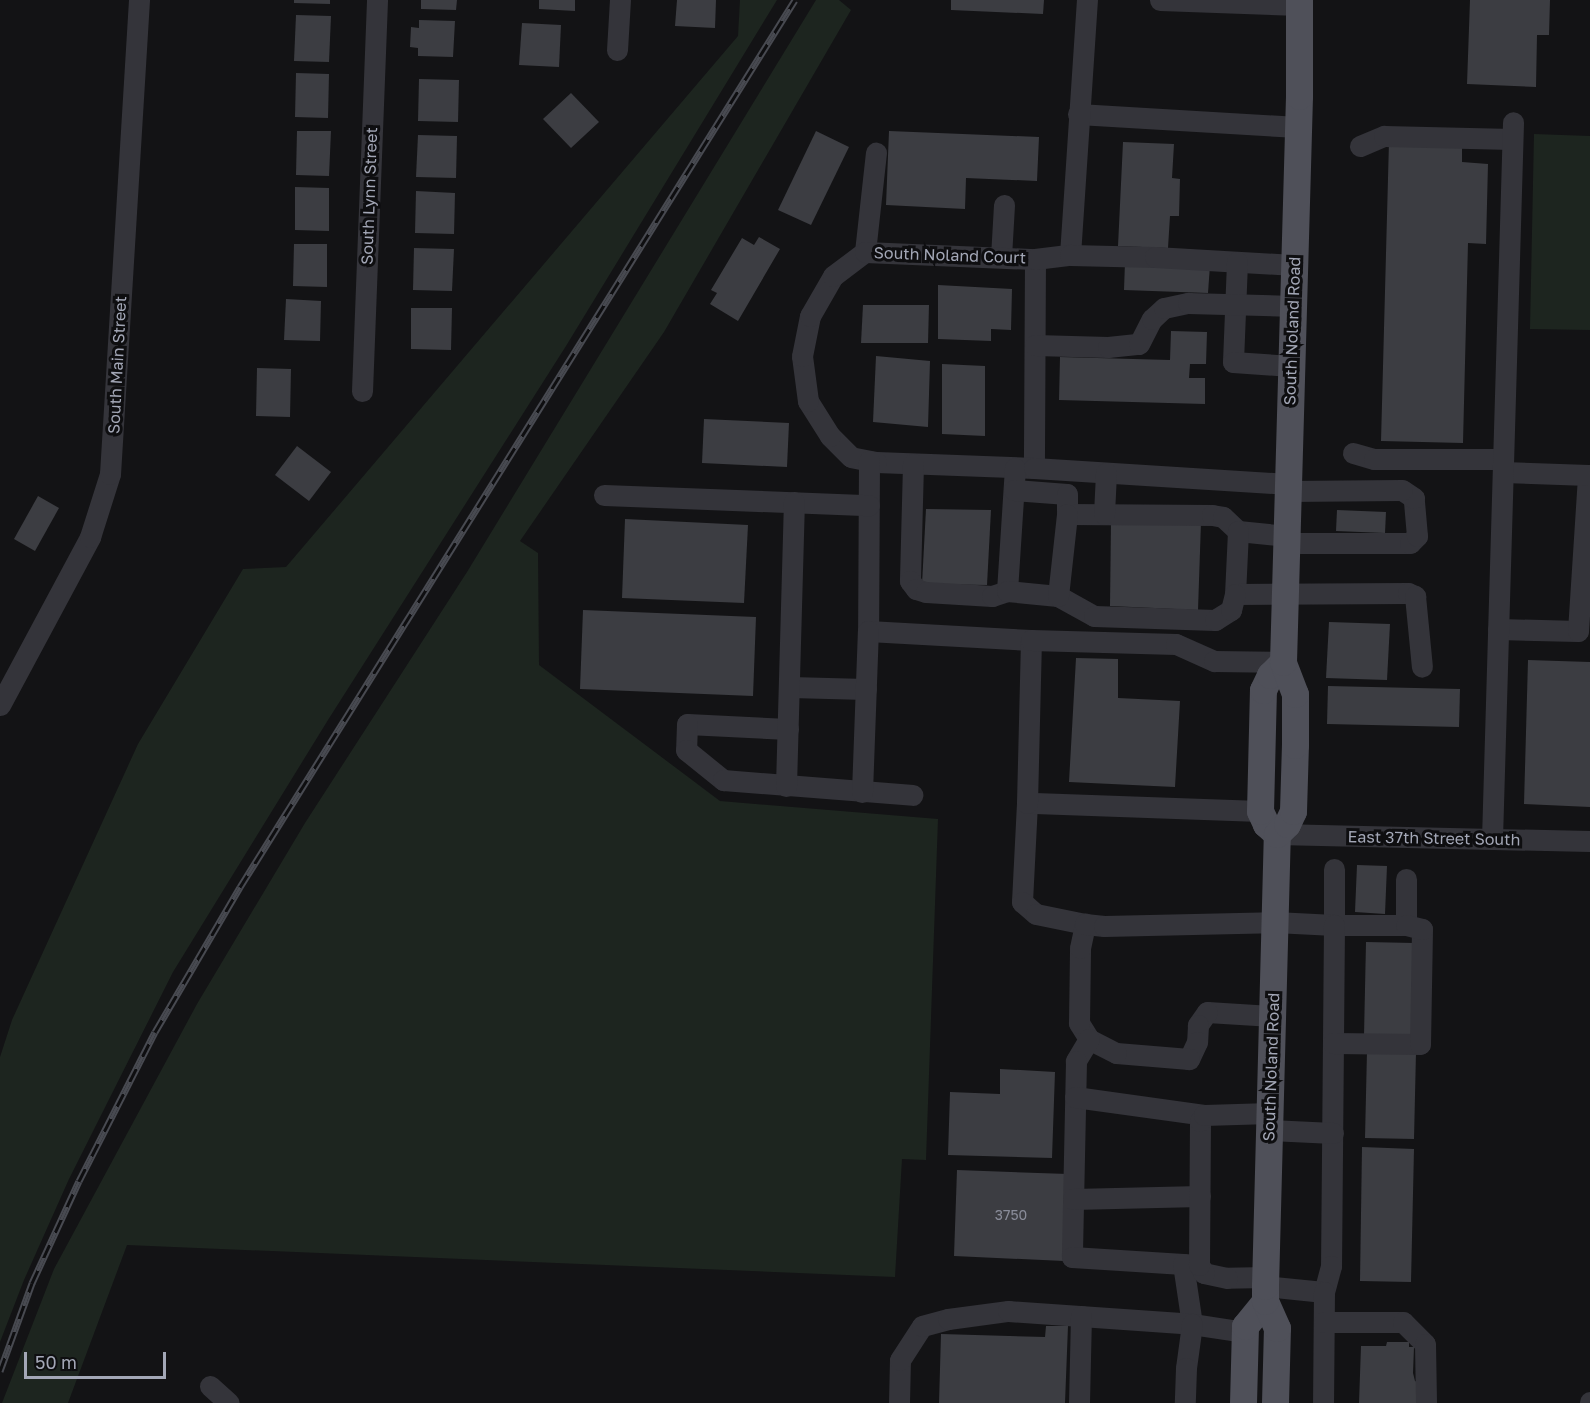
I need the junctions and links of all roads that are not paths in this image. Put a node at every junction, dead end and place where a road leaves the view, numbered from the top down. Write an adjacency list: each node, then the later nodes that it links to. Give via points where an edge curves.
1 (139, 0): 51 (street, South Main Street, via 110,474 90,537)
2 (377, 0): 23 (street, South Lynn Street)
3 (620, 0): 7 (street)
4 (1087, 0): 8 (street)
5 (1160, 0): 6 (street)
6 (1299, 2): 9 (main road, South Noland Road)
7 (617, 50)
8 (1078, 114): 9 (street); 14 (street)
9 (1298, 127): 18 (main road, South Noland Road)
10 (1360, 147): 27 (street, via 1384,136 1513,130)
11 (876, 153): 13 (street)
12 (1004, 204): 15 (street)
13 (865, 252): 15 (street, South Noland Court); 25 (street, South Noland Court, via 833,276 810,315 802,357 808,401 830,436 851,457)
14 (1070, 255): 16 (street); 17 (street)
15 (1001, 258): 16 (street, South Noland Court)
16 (1035, 259): 21 (street, South Noland Court)
17 (1238, 262): 18 (street); 19 (street)
18 (1294, 265): 20 (main road, South Noland Road)
19 (1235, 304): 20 (street); 21 (street, via 1188,303 1164,308 1152,319 1139,344); 22 (street, via 1233,362)
20 (1293, 306): 22 (main road, South Noland Road)
21 (1035, 345): 28 (street, South Noland Court)
22 (1291, 366): 31 (main road, South Noland Road)
23 (362, 391)
24 (1353, 453): 27 (street, via 1374,459)
25 (869, 460): 26 (street, South Noland Court); 36 (street)
26 (913, 464): 28 (street, South Noland Court); 40 (street, via 910,581 916,589 927,592 992,596)
27 (1503, 465): 44 (street); 44 (street, via 1588,475 1578,631)
28 (1024, 468): 29 (street, South Noland Court); 32 (street)
29 (1067, 470): 30 (street, South Noland Court); 35 (street)
30 (1106, 473): 31 (street, South Noland Court); 37 (street)
31 (1288, 487): 39 (main road, South Noland Road); 39 (street, South Noland Court, via 1402,490 1414,498 1417,536 1410,543)
32 (1014, 490): 35 (street); 40 (street)
33 (604, 495): 34 (street)
34 (794, 502): 36 (street); 49 (street)
35 (1067, 504): 37 (street); 43 (street)
36 (869, 505): 45 (street)
37 (1104, 514): 38 (street, via 1212,515 1223,517)
38 (1238, 531): 39 (street); 41 (street)
39 (1287, 540): 42 (main road, South Noland Road)
40 (1007, 591): 43 (street)
41 (1235, 594): 42 (street); 43 (street, via 1231,610 1215,620 1094,616)
42 (1285, 594): 47 (main road, South Noland Road); 48 (street, via 1415,596)
43 (1058, 596)
44 (1498, 629): 59 (street)
45 (868, 630): 46 (street); 50 (street)
46 (1031, 640): 47 (street, via 1176,644 1214,661); 56 (street)
47 (1283, 662): 57 (main road, via 1270,675 1263,690); 58 (main road, South Noland Road, via 1295,694 1293,812)
48 (1422, 667)
49 (790, 687): 50 (street); 52 (street)
50 (866, 689): 54 (street)
51 (0, 705)
52 (788, 729): 53 (street); 53 (street, via 687,723 686,750 723,780)
53 (786, 786): 54 (street)
54 (862, 792): 55 (street)
55 (912, 795)
56 (1027, 803): 57 (street); 64 (street, via 1022,902 1036,914)
57 (1260, 811): 58 (main road)
58 (1277, 834): 59 (street, East 37th Street South); 63 (main road, South Noland Road)
59 (1492, 839): 60 (street, East 37th Street South)
60 (1590, 841)
61 (1334, 868): 65 (street)
62 (1406, 879): 66 (street)
63 (1275, 922): 64 (street); 65 (street); 67 (main road, South Noland Road)
64 (1085, 924): 68 (street, via 1080,948 1079,1023)
65 (1334, 925): 66 (street); 69 (street)
66 (1406, 925): 69 (street, via 1422,929 1420,1044)
67 (1273, 1016): 68 (street, via 1207,1012 1198,1025 1197,1042 1189,1059 1116,1053); 72 (main road, South Noland Road)
68 (1089, 1040): 70 (street, via 1076,1061)
69 (1333, 1043): 73 (street)
70 (1075, 1098): 71 (street); 75 (street)
71 (1204, 1115): 72 (street); 74 (street, via 1200,1121)
72 (1270, 1121): 73 (street); 77 (main road, South Noland Road)
73 (1333, 1133): 78 (street, via 1331,1266)
74 (1200, 1196): 75 (street); 76 (street)
75 (1073, 1199): 76 (street, via 1072,1257)
76 (1191, 1265): 77 (street, via 1204,1273); 81 (street)
77 (1265, 1288): 78 (street); 82 (main road); 89 (main road, South Noland Road, via 1277,1328)
78 (1324, 1292): 80 (street)
79 (1081, 1316): 81 (street); 85 (street, via 1008,1311 948,1318 922,1326 900,1360); 86 (street)
80 (1324, 1322): 90 (street); 91 (street, via 1403,1322 1425,1344)
81 (1192, 1324): 82 (street); 87 (street)
82 (1245, 1332): 88 (main road)
83 (210, 1386): 84 (street)
84 (229, 1403)
85 (899, 1403)
86 (1079, 1403)
87 (1185, 1403)
88 (1243, 1403)
89 (1275, 1403)
90 (1323, 1403)
91 (1426, 1403)

